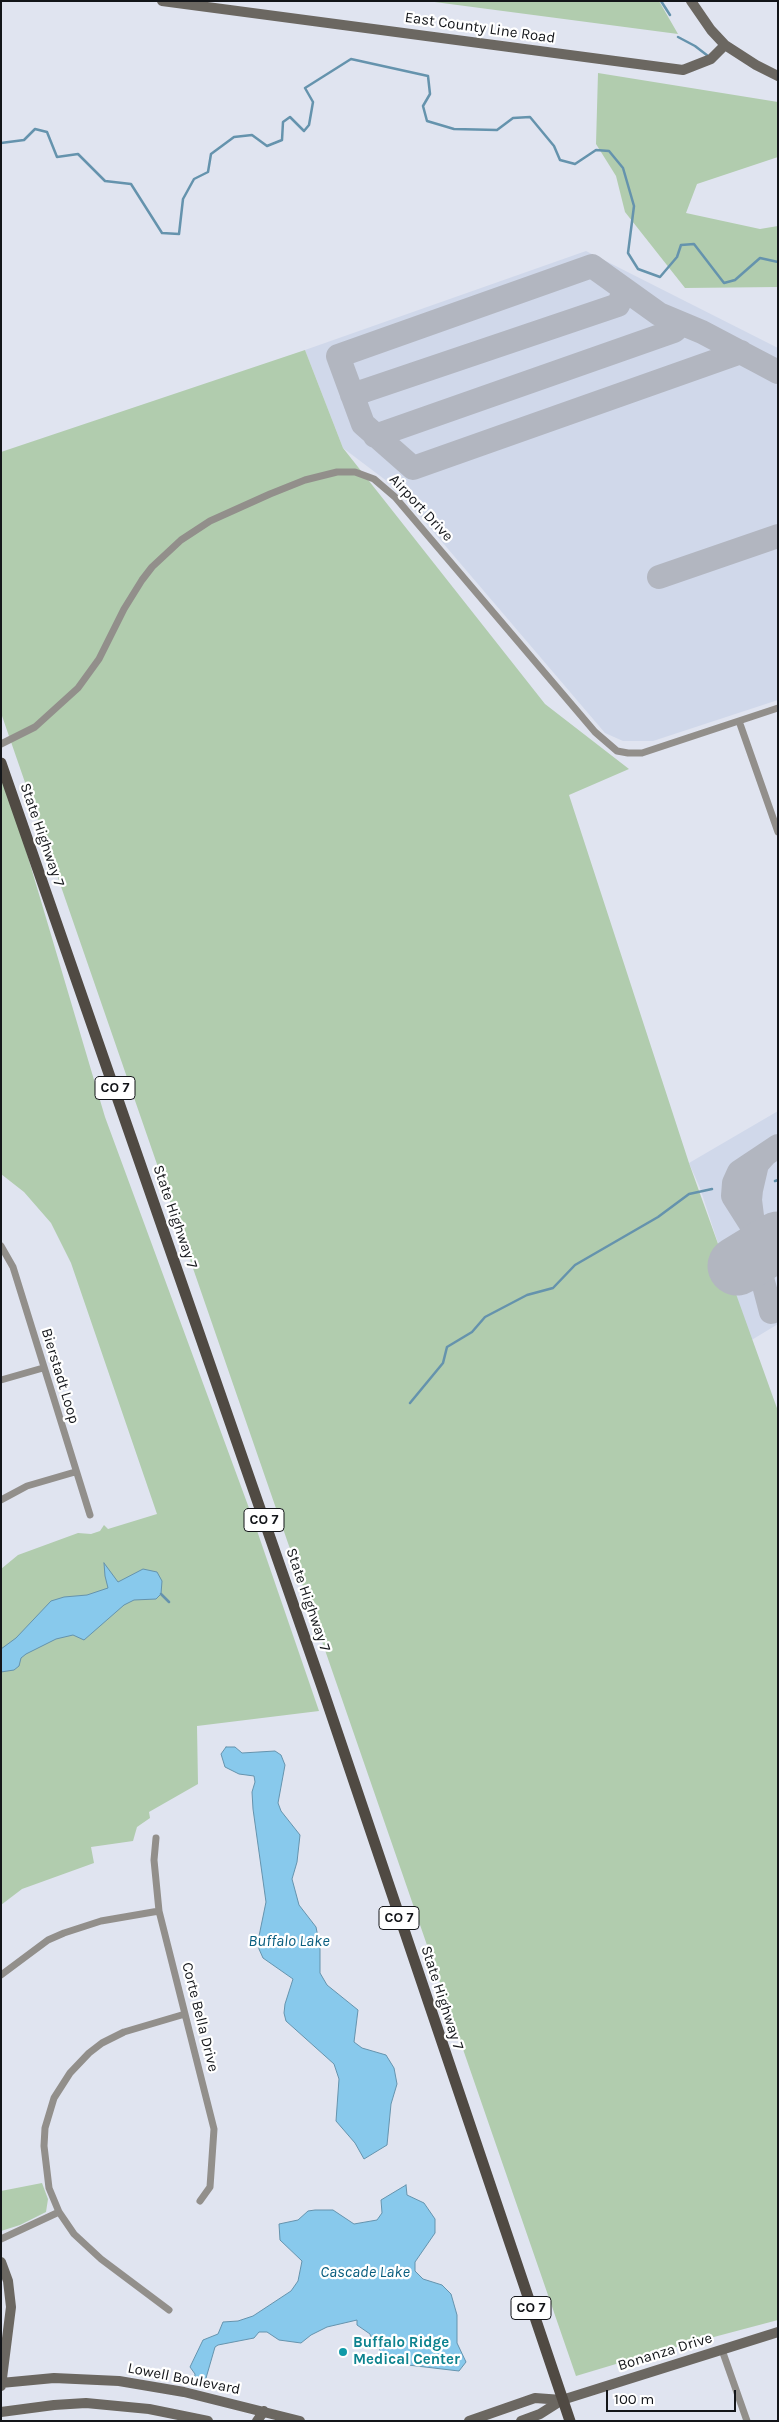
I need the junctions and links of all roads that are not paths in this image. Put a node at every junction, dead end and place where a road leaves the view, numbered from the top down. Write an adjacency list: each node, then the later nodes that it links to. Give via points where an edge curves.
1 (162, 1): 3 (street, East County Line Road, via 683,70 711,59)
2 (692, 1): 3 (street)
3 (724, 45): 4 (street)
4 (778, 76)
5 (778, 708): 6 (street, Airport Drive)
6 (740, 721): 7 (street, Airport Drive, via 642,753 628,754 617,750 595,732 388,489 362,474 337,472 270,494 210,521 181,540 142,580 99,659 78,688 34,727); 9 (street)
7 (1, 744)
8 (1, 763): 28 (main road, State Highway 7 / CO 7, via 316,1668)
9 (778, 832)
10 (1, 1246): 11 (street, Bierstadt Loop, via 13,1267)
11 (43, 1368): 12 (street); 13 (street, Bierstadt Loop)
12 (1, 1380)
13 (75, 1472): 14 (street, via 27,1486); 15 (street, Bierstadt Loop)
14 (1, 1500)
15 (90, 1515)
16 (156, 1838): 17 (street, Corte Bella Drive, via 154,1860)
17 (159, 1911): 18 (street, via 64,1933 48,1940); 19 (street, Corte Bella Drive)
18 (1, 1975)
19 (185, 2014): 20 (street, Corte Bella Drive, via 214,2129 210,2187); 21 (street, via 124,2032 102,2043 78,2063 61,2086 49,2114 44,2146 46,2174)
20 (200, 2201)
21 (59, 2212): 22 (street); 24 (street, via 86,2246)
22 (1, 2239)
23 (1, 2262): 27 (street, via 11,2298)
24 (169, 2310)
25 (778, 2332): 26 (street, Bonanza Drive)
26 (722, 2350): 28 (street, Bonanza Drive); 37 (street)
27 (1, 2384): 30 (street, Lowell Boulevard, via 84,2378 151,2385 219,2400)
28 (562, 2400): 34 (street, via 535,2398); 35 (street); 36 (main road, State Highway 7 / CO 7)
29 (1, 2412): 31 (street, via 86,2403 149,2408)
30 (263, 2416): 32 (street); 33 (street, Lowell Boulevard)
31 (208, 2421)
32 (257, 2421)
33 (300, 2421)
34 (469, 2421)
35 (521, 2421)
36 (570, 2421)
37 (747, 2421)

